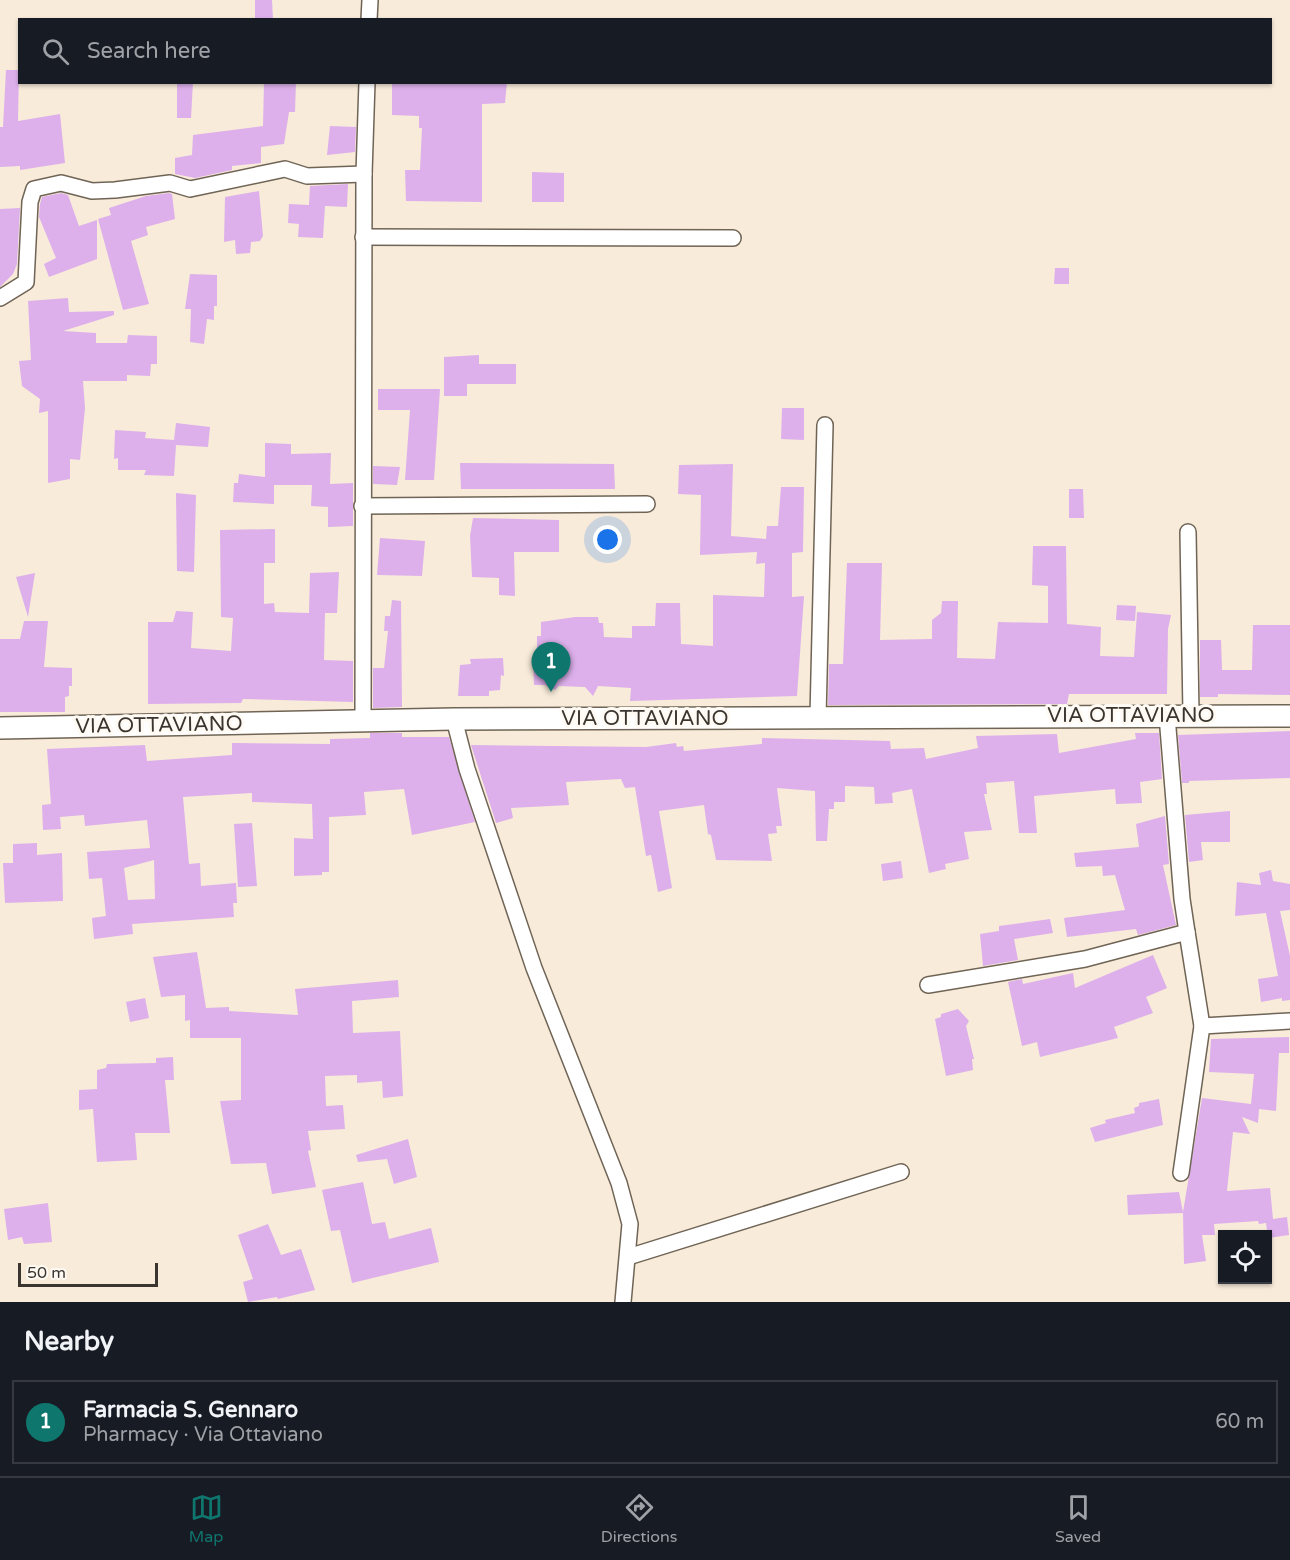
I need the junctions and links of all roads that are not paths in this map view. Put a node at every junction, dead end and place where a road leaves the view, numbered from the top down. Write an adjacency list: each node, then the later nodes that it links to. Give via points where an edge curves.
1 (370, 0): 2 (street)
2 (369, 18)
3 (367, 84): 4 (street)
4 (364, 174): 5 (street); 7 (street, via 307,176 285,169 190,189 170,183 92,191 61,183 34,189 26,282)
5 (363, 237): 6 (street); 10 (street)
6 (734, 238)
7 (0, 298)
8 (825, 425): 15 (street)
9 (647, 504): 10 (street)
10 (362, 506): 17 (street)
11 (1188, 532): 12 (street)
12 (1191, 714): 13 (main road, VIA OTTAVIANO); 14 (main road, VIA OTTAVIANO)
13 (1167, 716): 15 (main road, VIA OTTAVIANO); 19 (street)
14 (1290, 716)
15 (818, 717): 16 (main road, VIA OTTAVIANO)
16 (454, 719): 17 (main road, VIA OTTAVIANO); 25 (street, via 534,968 619,1183 630,1224)
17 (363, 721): 18 (main road, VIA OTTAVIANO)
18 (0, 728)
19 (1187, 932): 20 (street, via 1085,959); 22 (street)
20 (928, 985)
21 (1290, 1021): 22 (street)
22 (1202, 1026): 24 (street)
23 (901, 1172): 25 (street)
24 (1181, 1173)
25 (628, 1257): 26 (street)
26 (623, 1302)

